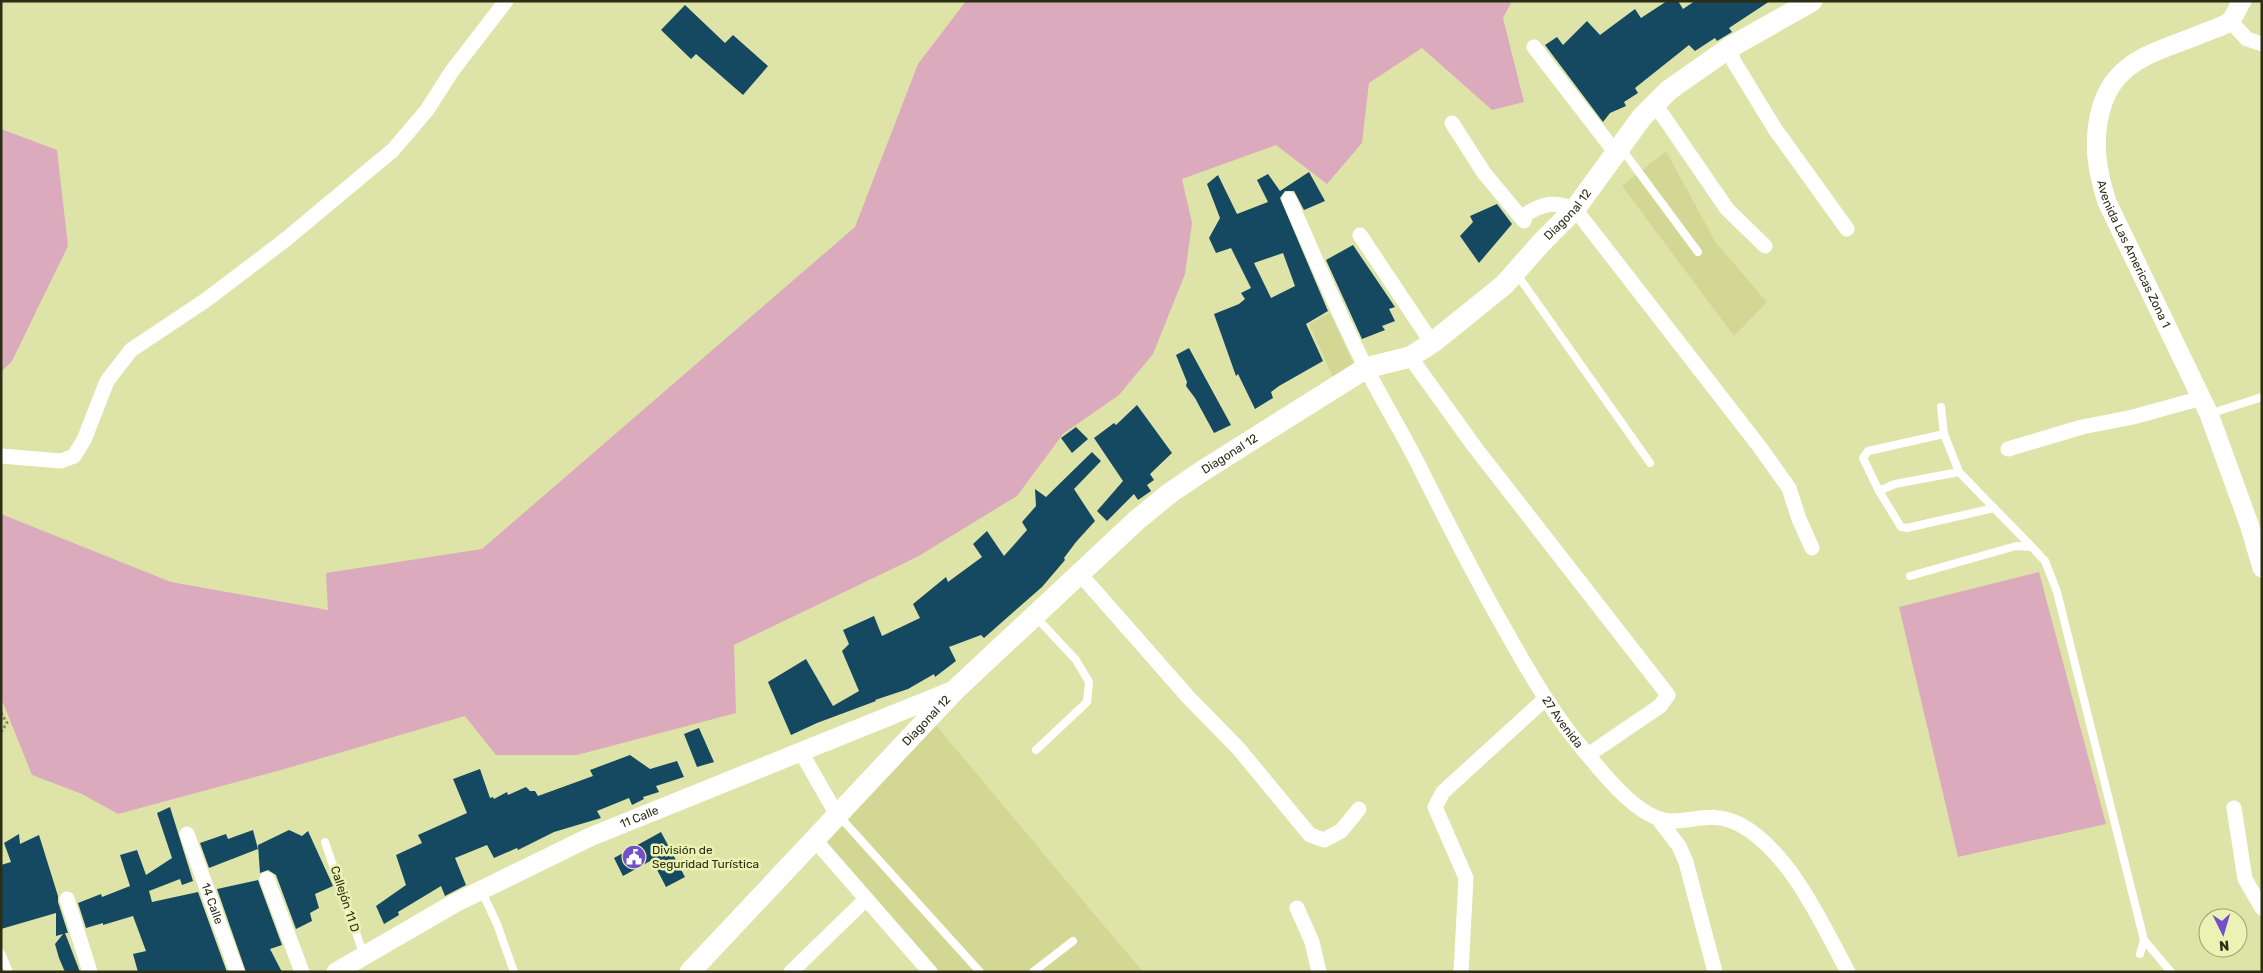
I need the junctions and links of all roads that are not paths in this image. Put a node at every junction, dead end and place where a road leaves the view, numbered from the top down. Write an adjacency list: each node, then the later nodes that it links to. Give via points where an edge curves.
1 (506, 1): 28 (street, via 452,71 427,110 393,150 285,240 206,300 131,350 107,381 84,440 74,456 61,461)
2 (1812, 1): 7 (main road, Diagonal 12)
3 (2242, 1): 4 (street)
4 (2230, 21): 5 (street, via 2247,39); 24 (street, Avenida Las Americas Zona 1, via 2135,61 2118,74 2104,96 2097,122 2095,150 2107,202)
5 (2262, 44)
6 (1534, 47): 10 (street)
7 (1729, 48): 8 (main road, Diagonal 12, via 1697,68); 14 (street, via 1734,62 1775,129)
8 (1654, 104): 10 (main road, Diagonal 12); 17 (street, via 1727,209)
9 (1452, 123): 13 (street, via 1484,173)
10 (1617, 149): 12 (main road, Diagonal 12); 18 (lane)
11 (1288, 200): 22 (street, 27 Avenida)
12 (1575, 209): 13 (street, via 1547,204 1525,215); 16 (main road, Diagonal 12); 34 (street, via 1789,488)
13 (1524, 221): 16 (street)
14 (1846, 229)
15 (1360, 235): 20 (street)
16 (1542, 242): 19 (main road, Diagonal 12)
17 (1765, 246)
18 (1698, 252)
19 (1516, 273): 20 (main road, Diagonal 12); 29 (lane)
20 (1432, 343): 21 (main road, Diagonal 12)
21 (1410, 357): 22 (main road, Diagonal 12); 43 (street, via 1474,446 1668,695 1660,706)
22 (1366, 368): 36 (main road, Diagonal 12, via 1170,493); 40 (street, 27 Avenida, via 1416,458 1477,580)
23 (2262, 398): 24 (lane)
24 (2206, 406): 27 (street, via 2132,417); 35 (street, Avenida Las Americas Zona 1)
25 (1941, 407): 26 (lane)
26 (1944, 434): 30 (lane); 31 (lane, via 1868,451 1863,458)
27 (2008, 449)
28 (1, 456)
29 (1650, 462)
30 (1960, 472): 31 (lane, via 1895,484); 32 (lane)
31 (1879, 491): 32 (lane, via 1900,526 1907,528)
32 (1994, 508): 33 (lane)
33 (2032, 547): 37 (lane, via 2016,546); 57 (lane, via 2045,561 2057,592)
34 (1812, 548)
35 (2262, 568)
36 (1080, 574): 38 (main road, Diagonal 12); 45 (street, via 1189,698 1238,748 1310,835 1324,840 1342,831)
37 (1910, 576)
38 (1035, 616): 39 (main road, Diagonal 12); 41 (lane, via 1076,660 1089,682 1087,702)
39 (955, 690): 42 (street, 11 Calle); 46 (main road, Diagonal 12)
40 (1545, 699): 43 (street, 27 Avenida); 74 (street, via 1443,792 1435,807 1466,878)
41 (1036, 750)
42 (801, 752): 46 (street); 52 (street, 11 Calle, via 590,838)
43 (1588, 755): 47 (street, 27 Avenida, via 1635,806)
44 (2234, 808): 56 (street, via 2244,879)
45 (1359, 809)
46 (837, 815): 49 (main road, Diagonal 12); 71 (lane)
47 (1659, 820): 75 (street, via 1679,846 1686,862); 76 (street, via 1714,816 1740,824 1756,836 1791,874)
48 (187, 834): 64 (street, 14 Calle)
49 (814, 839): 54 (street); 68 (main road, Diagonal 12)
50 (325, 842): 61 (lane, Callejón 11 D)
51 (267, 879): 65 (street)
52 (480, 890): 61 (street, 11 Calle); 67 (lane, via 497,924)
53 (68, 899): 63 (street)
54 (866, 899): 69 (street); 70 (street)
55 (1297, 908): 73 (street, via 1312,942)
56 (2262, 908)
57 (2144, 940): 60 (lane); 77 (lane)
58 (1073, 941): 72 (lane)
59 (1, 953): 62 (lane)
60 (2140, 954)
61 (364, 956): 66 (street, 11 Calle)
62 (9, 972)
63 (90, 972)
64 (237, 972)
65 (302, 972)
66 (336, 972)
67 (514, 972)
68 (690, 972)
69 (790, 972)
70 (930, 972)
71 (980, 972)
72 (1033, 972)
73 (1318, 972)
74 (1461, 972)
75 (1715, 972)
76 (1848, 972)
77 (2170, 972)

